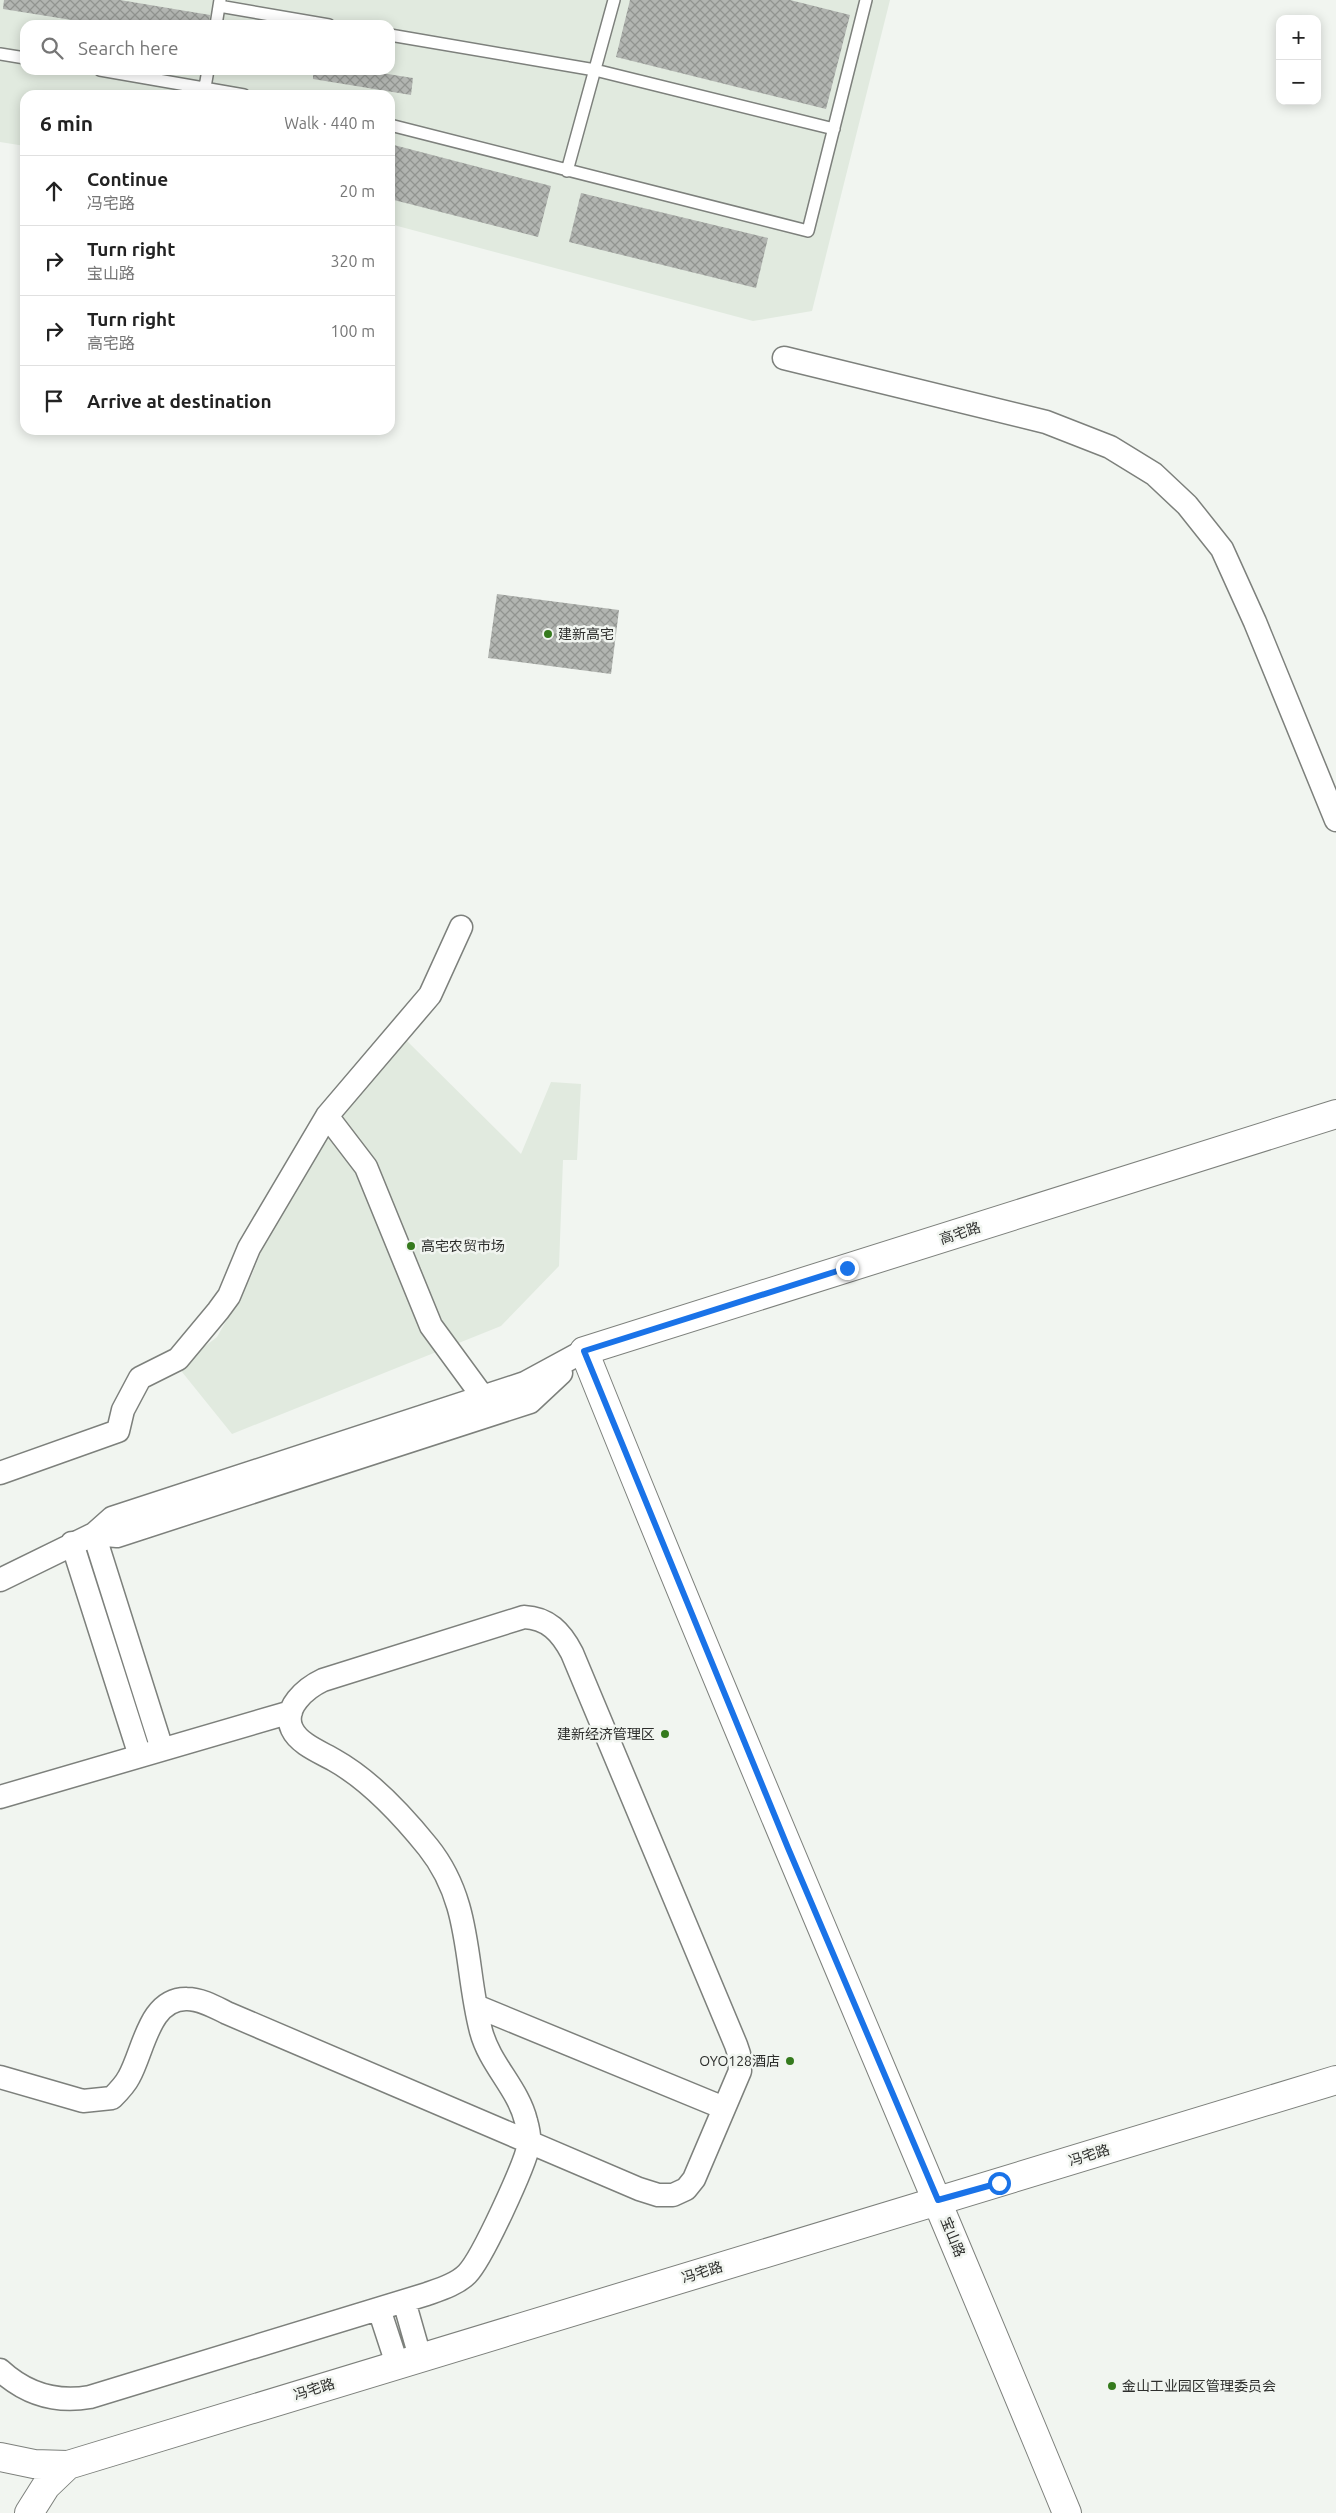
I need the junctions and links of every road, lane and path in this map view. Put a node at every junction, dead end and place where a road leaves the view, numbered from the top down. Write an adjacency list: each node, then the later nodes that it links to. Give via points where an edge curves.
1 (614, 0): 9 (lane)
2 (866, 0): 15 (lane)
3 (219, 3): 4 (lane); 5 (lane)
4 (217, 20)
5 (304, 20)
6 (395, 36): 9 (lane)
7 (0, 54): 8 (lane)
8 (20, 57)
9 (595, 70): 15 (lane); 16 (lane)
10 (131, 75): 12 (lane)
11 (207, 75): 12 (lane)
12 (205, 87): 13 (lane)
13 (220, 90)
14 (395, 126): 16 (lane)
15 (834, 129): 16 (lane, via 808,231)
16 (567, 171)
17 (784, 358): 18 (street, via 1046,422 1110,447 1160,479 1212,534 1231,566)
18 (1336, 820)
19 (461, 927): 21 (street, via 430,995)
20 (1336, 1114): 22 (street, 高宅路)
21 (327, 1116): 23 (street, via 366,1167 431,1326); 24 (street, via 249,1248 229,1296 178,1359 140,1378 123,1410 118,1431)
22 (584, 1351): 23 (street, via 524,1383); 25 (street, via 530,1402 117,1536); 37 (street, 宝山路, via 788,1848)
23 (483, 1397): 25 (street, via 112,1518)
24 (0, 1473)
25 (94, 1534): 26 (street); 29 (street)
26 (72, 1543): 27 (street); 30 (street)
27 (0, 1580)
28 (290, 1712): 29 (street); 32 (street, via 291,1728 296,1735 305,1744 358,1776 408,1825 442,1867 460,1908); 35 (street, via 305,1690 323,1680 511,1620 543,1620 558,1631 572,1653 739,2054 740,2071)
29 (162, 1749): 30 (street)
30 (140, 1756): 31 (street)
31 (0, 1797)
32 (476, 2006): 35 (street); 36 (street, via 487,2047 522,2106)
33 (0, 2076): 36 (street, via 83,2102 112,2098 129,2077 157,2013 166,2004 189,1999 227,2012)
34 (1336, 2080): 37 (street, 冯宅路)
35 (724, 2108): 36 (street, via 694,2179 686,2189 673,2195 644,2191)
36 (529, 2144): 38 (street, via 474,2267 458,2280)
37 (938, 2200): 40 (street, 冯宅路); 45 (street, 宝山路)
38 (404, 2301): 39 (street); 40 (street)
39 (379, 2309): 40 (street); 41 (street, via 90,2397 70,2400 39,2395)
40 (409, 2360): 43 (street, 冯宅路)
41 (0, 2370)
42 (0, 2456): 43 (street, via 34,2464)
43 (68, 2464): 44 (street, via 46,2486)
44 (28, 2513)
45 (1067, 2513)

